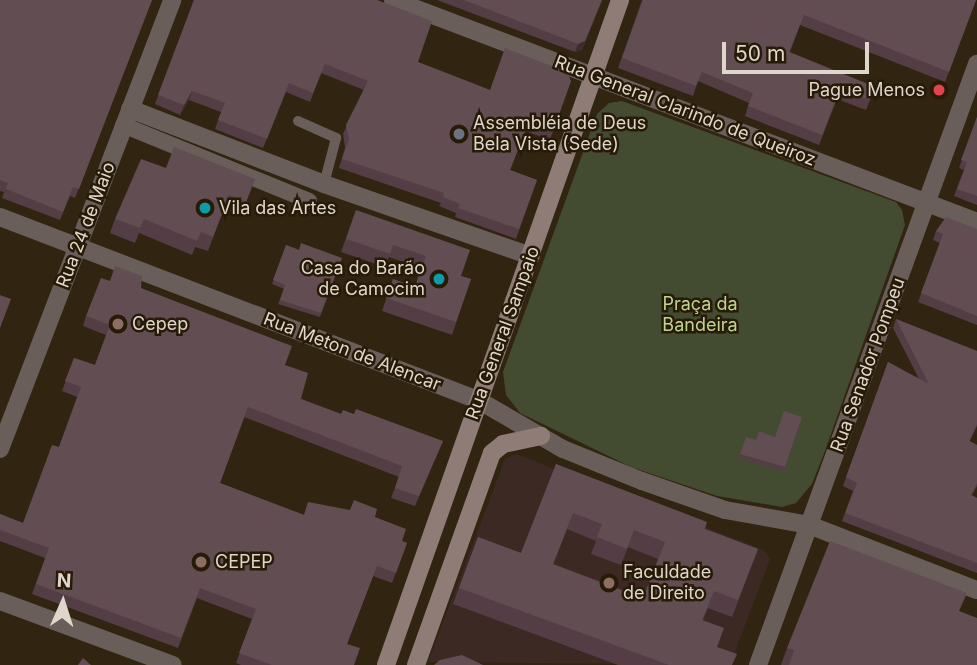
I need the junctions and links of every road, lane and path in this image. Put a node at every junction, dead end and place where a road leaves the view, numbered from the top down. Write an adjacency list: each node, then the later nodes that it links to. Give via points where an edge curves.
1 (172, 0): 6 (street, Rua 24 de Maio)
2 (393, 0): 5 (street, Rua General Clarindo de Queiroz)
3 (620, 0): 5 (main road, Rua General Sampaio)
4 (977, 64): 10 (street, Rua Senador Pompeu)
5 (593, 76): 10 (street, Rua General Clarindo de Queiroz); 14 (main road, Rua General Sampaio)
6 (127, 117): 8 (street); 9 (street); 13 (street, Rua 24 de Maio)
7 (299, 121): 8 (lane, via 336,138)
8 (324, 184): 14 (street)
9 (309, 201)
10 (927, 202): 12 (street, Rua General Clarindo de Queiroz); 18 (street, Rua Senador Pompeu)
11 (0, 217): 13 (street, Rua Meton de Alencar)
12 (977, 222)
13 (78, 247): 15 (street, Rua Meton de Alencar); 17 (street, Rua 24 de Maio)
14 (531, 256): 15 (main road, Rua General Sampaio)
15 (478, 400): 16 (street, Rua Meton de Alencar); 22 (main road, Rua General Sampaio)
16 (541, 436): 18 (street, Rua Meton de Alencar, via 642,481 724,510); 23 (main road, via 503,444 492,453)
17 (0, 449)
18 (809, 525): 19 (street, Rua Meton de Alencar); 24 (street, Rua Senador Pompeu)
19 (977, 590)
20 (0, 601): 21 (street)
21 (173, 665)
22 (386, 665)
23 (416, 665)
24 (758, 665)

